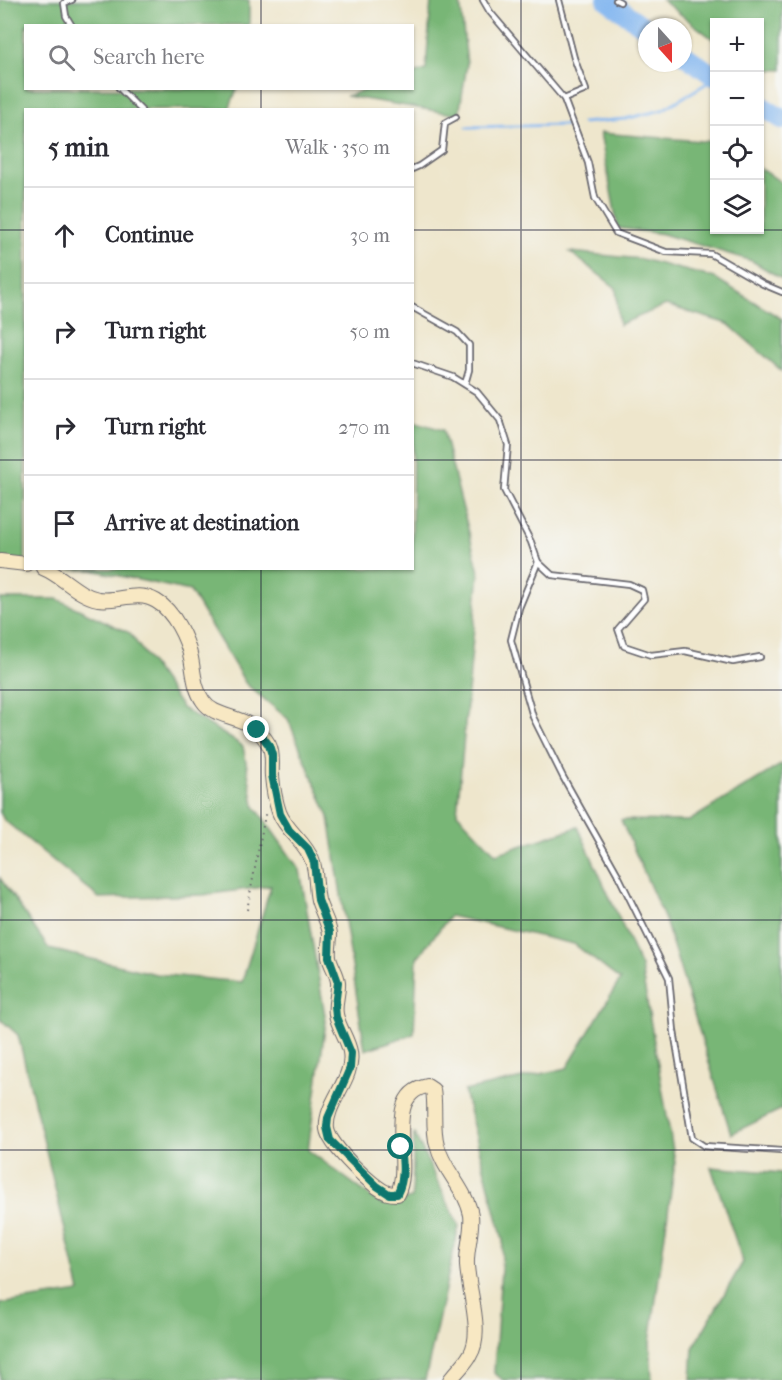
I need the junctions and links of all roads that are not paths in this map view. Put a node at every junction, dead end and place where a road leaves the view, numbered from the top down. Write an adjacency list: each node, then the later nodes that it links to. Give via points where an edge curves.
1 (72, 0): 4 (lane, via 64,3)
2 (483, 0): 6 (lane)
3 (558, 0): 6 (lane, via 586,90)
4 (71, 24)
5 (121, 90): 7 (lane)
6 (564, 99): 10 (lane, via 596,198 616,233 666,252 711,254)
7 (139, 108)
8 (456, 117): 9 (lane, via 445,123 442,150)
9 (414, 168)
10 (782, 292)
11 (414, 308): 13 (lane, via 457,332 469,345)
12 (414, 364): 13 (lane)
13 (465, 384): 15 (lane, via 477,392 500,420 508,445 504,490)
14 (0, 561): 16 (street)
15 (538, 562): 18 (lane, via 552,575 629,584 642,590 644,598 618,629 624,646 651,655 685,651 733,662); 19 (lane, via 511,640 533,717 669,978 692,1138 704,1146)
16 (24, 564)
17 (48, 570): 20 (street, via 96,598 140,596 156,602 183,635 196,688 204,703 214,711 248,722 269,745 280,814 314,862 318,900 330,932 329,957 338,982 336,1017 351,1053 350,1068 328,1118 330,1140 377,1186 397,1194 404,1166 400,1122 403,1109 409,1094 427,1086 433,1090 437,1148 471,1215 466,1264 475,1344)
18 (760, 657)
19 (782, 1151)
20 (450, 1380)

